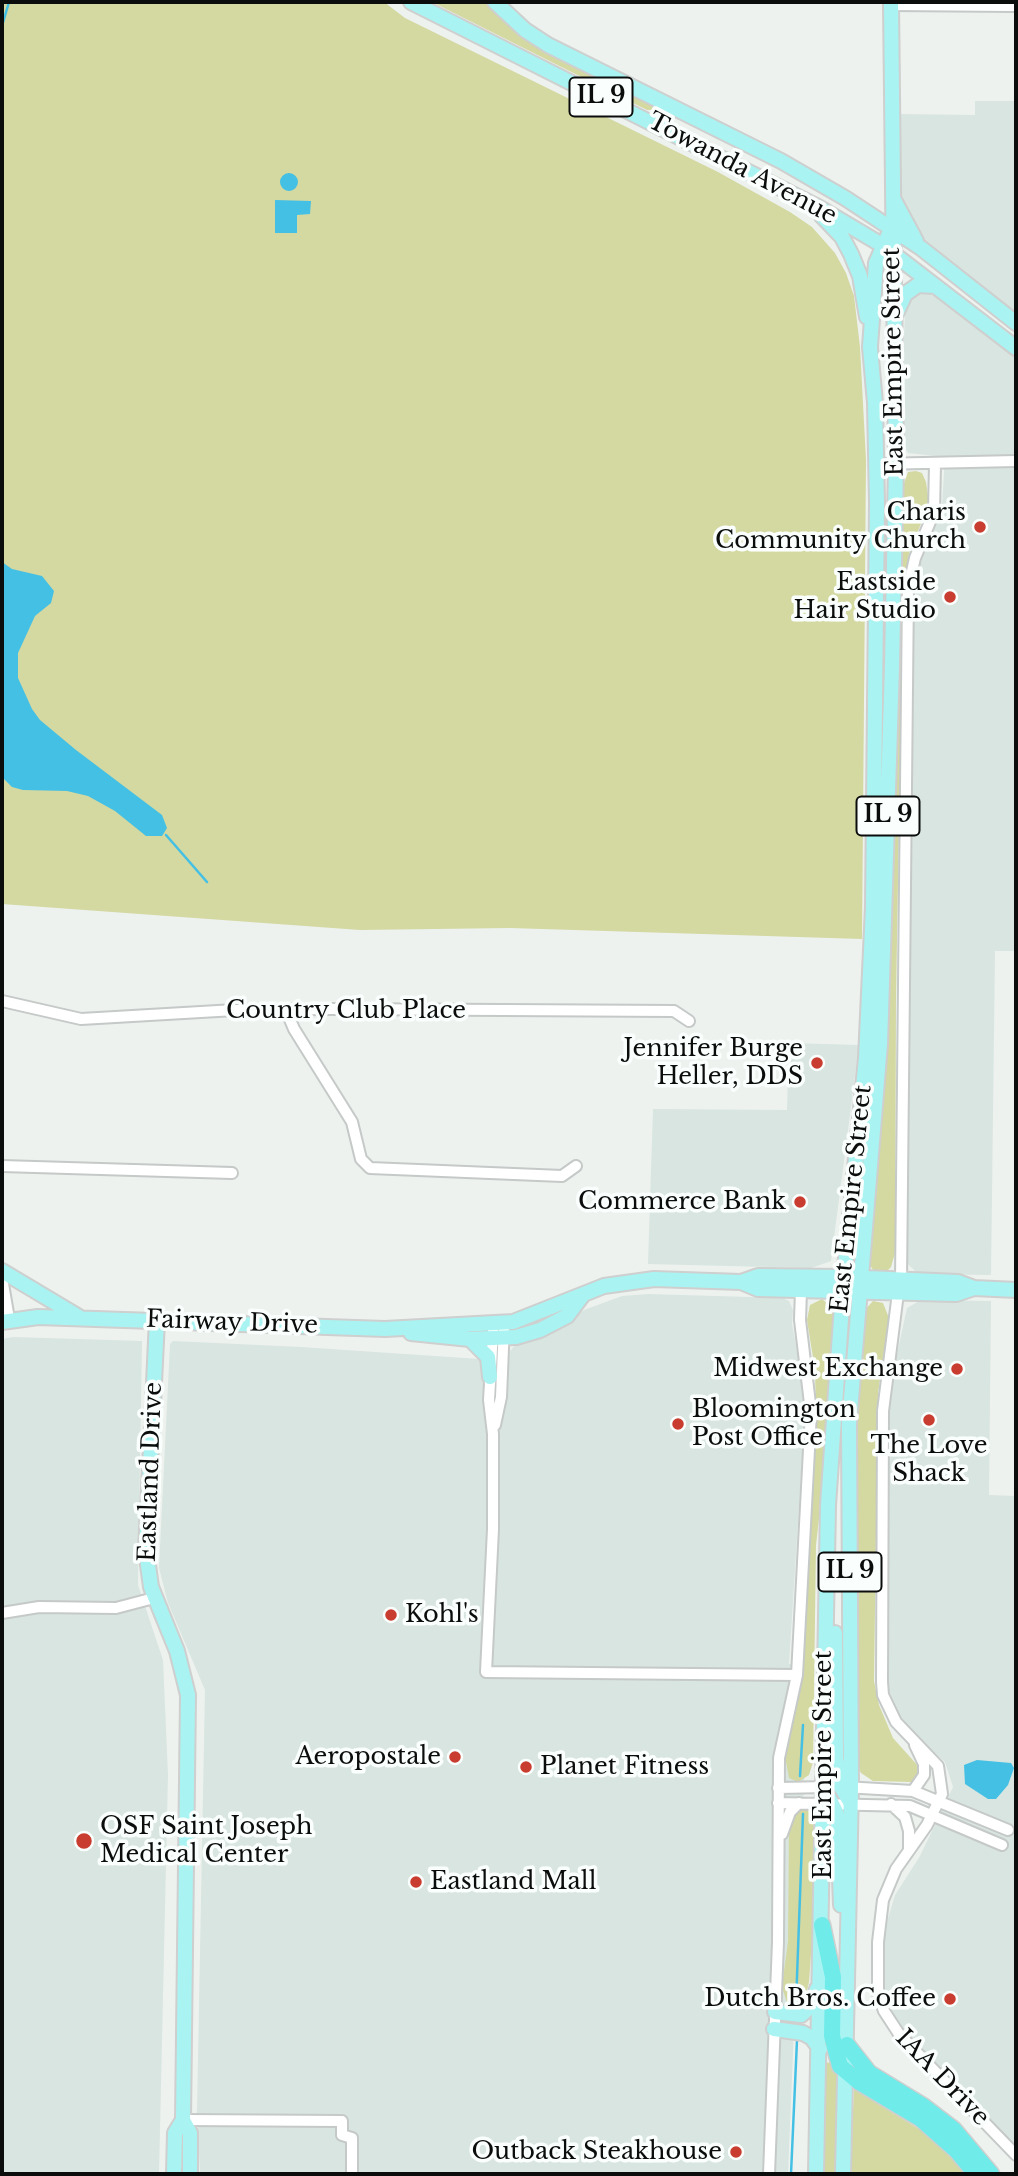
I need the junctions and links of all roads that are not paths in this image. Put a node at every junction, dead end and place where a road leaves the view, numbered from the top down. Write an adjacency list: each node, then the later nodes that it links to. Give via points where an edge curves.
1 (411, 2): 6 (main road, Towanda Avenue / IL 9)
2 (495, 2): 5 (main road, Towanda Avenue, via 548,45)
3 (891, 4): 4 (street); 8 (main road, East Empire Street)
4 (1016, 6)
5 (667, 103): 6 (main road); 9 (main road, Towanda Avenue, via 781,161)
6 (657, 124): 7 (main road, Towanda Avenue / IL 9)
7 (792, 192): 11 (main road, Towanda Avenue); 15 (main road, IL 9, via 833,227 851,254 863,286)
8 (891, 195): 9 (main road, East Empire Street); 10 (main road)
9 (892, 228): 10 (main road, Towanda Avenue); 11 (main road, East Empire Street / IL 9)
10 (921, 248): 14 (main road, Towanda Avenue)
11 (887, 249): 12 (main road, Towanda Avenue); 13 (main road, East Empire Street / IL 9); 15 (main road, East Empire Street / IL 9, via 876,263)
12 (935, 286): 13 (main road, via 918,285 905,294); 16 (main road, Towanda Avenue)
13 (893, 320): 19 (main road, East Empire Street / IL 9)
14 (1016, 323)
15 (870, 347): 18 (main road, East Empire Street / IL 9)
16 (1016, 348)
17 (1016, 461): 20 (street)
18 (877, 464): 19 (street); 30 (main road, East Empire Street / IL 9, via 871,969)
19 (895, 464): 20 (street); 31 (main road, East Empire Street / IL 9, via 884,971)
20 (935, 464): 32 (street, via 934,512 908,589)
21 (2, 1001): 22 (street, Country Club Place, via 103,1020)
22 (286, 1010): 23 (street, Country Club Place, via 674,1011); 24 (street, via 352,1122 361,1159 370,1168 562,1176)
23 (689, 1021)
24 (576, 1166)
25 (2, 1167): 26 (street)
26 (232, 1173)
27 (2, 1270): 35 (main road)
28 (2, 1278): 36 (street)
29 (741, 1282): 30 (main road, Fairway Drive, via 758,1276); 33 (main road, Fairway Drive, via 758,1290); 39 (main road, Fairway Drive, via 635,1281 604,1286 582,1296 557,1322 527,1334)
30 (843, 1284): 31 (main road, Fairway Drive); 33 (main road, Fairway Drive); 43 (main road, East Empire Street / IL 9)
31 (859, 1285): 32 (main road, Fairway Drive); 49 (main road, East Empire Street / IL 9, via 849,1424)
32 (899, 1287): 34 (main road, Fairway Drive, via 958,1282 974,1288); 47 (street, via 883,1411 881,1670 890,1712)
33 (802, 1290): 46 (street, via 800,1320 811,1412)
34 (1016, 1290)
35 (80, 1318): 36 (main road, Fairway Drive); 37 (main road, Fairway Drive)
36 (6, 1320)
37 (157, 1320): 38 (main road, Fairway Drive); 44 (main road, Eastland Drive, via 146,1550)
38 (385, 1329): 39 (main road, Fairway Drive); 40 (main road, Fairway Drive)
39 (498, 1331): 40 (main road, Fairway Drive); 41 (street); 42 (street, via 500,1396)
40 (470, 1339): 41 (main road, via 488,1357)
41 (490, 1377): 42 (street)
42 (493, 1434): 46 (street, via 486,1672)
43 (825, 1588): 48 (main road, East Empire Street / IL 9); 49 (main road, via 834,1610 836,1758)
44 (154, 1598): 45 (street, via 116,1608 47,1606); 71 (main road, Eastland Drive, via 177,1651 189,1707)
45 (2, 1613)
46 (797, 1675): 50 (street, via 780,1749)
47 (914, 1742): 51 (street, via 924,1774); 52 (street, via 937,1766 942,1786)
48 (824, 1787): 49 (street); 50 (street); 55 (main road, East Empire Street / IL 9)
49 (846, 1787): 51 (street); 56 (main road, East Empire Street / IL 9)
50 (778, 1788): 53 (street)
51 (913, 1791): 52 (street)
52 (939, 1800): 58 (street); 59 (street)
53 (778, 1803): 54 (street); 60 (street)
54 (799, 1803): 55 (street); 60 (street, via 786,1820)
55 (828, 1803): 56 (street); 63 (main road, East Empire Street / IL 9); 64 (main road, via 838,1825 842,1933)
56 (851, 1804): 57 (street); 64 (main road, East Empire Street / IL 9)
57 (891, 1804): 58 (street); 62 (street, via 905,1817)
58 (932, 1815): 61 (street); 62 (street)
59 (1008, 1830)
60 (780, 1841): 66 (street)
61 (1002, 1845)
62 (909, 1851): 72 (street, IAA Drive, via 883,1900 878,1994 899,2034)
63 (822, 1925): 65 (main road, East Empire Street / IL 9); 70 (highway, via 833,1977 834,2050)
64 (849, 1946): 68 (main road, East Empire Street / IL 9)
65 (822, 1971): 66 (main road, via 813,2004 804,2013 788,2016); 69 (main road, East Empire Street / IL 9)
66 (775, 2012): 67 (street)
67 (774, 2029): 69 (main road, via 803,2033); 76 (street)
68 (847, 2045): 70 (main road, East Empire Street / IL 9); 80 (highway, via 869,2073 953,2129)
69 (820, 2049): 77 (main road, East Empire Street / IL 9)
70 (847, 2073): 78 (main road, East Empire Street / IL 9); 79 (highway, via 921,2119)
71 (183, 2120): 73 (main road, Eastland Drive, via 175,2133); 74 (main road, Eastland Drive, via 190,2133); 75 (street, via 342,2122 342,2135 352,2138)
72 (1016, 2155)
73 (174, 2174)
74 (190, 2174)
75 (352, 2174)
76 (769, 2174)
77 (816, 2174)
78 (843, 2174)
79 (976, 2174)
80 (991, 2174)

